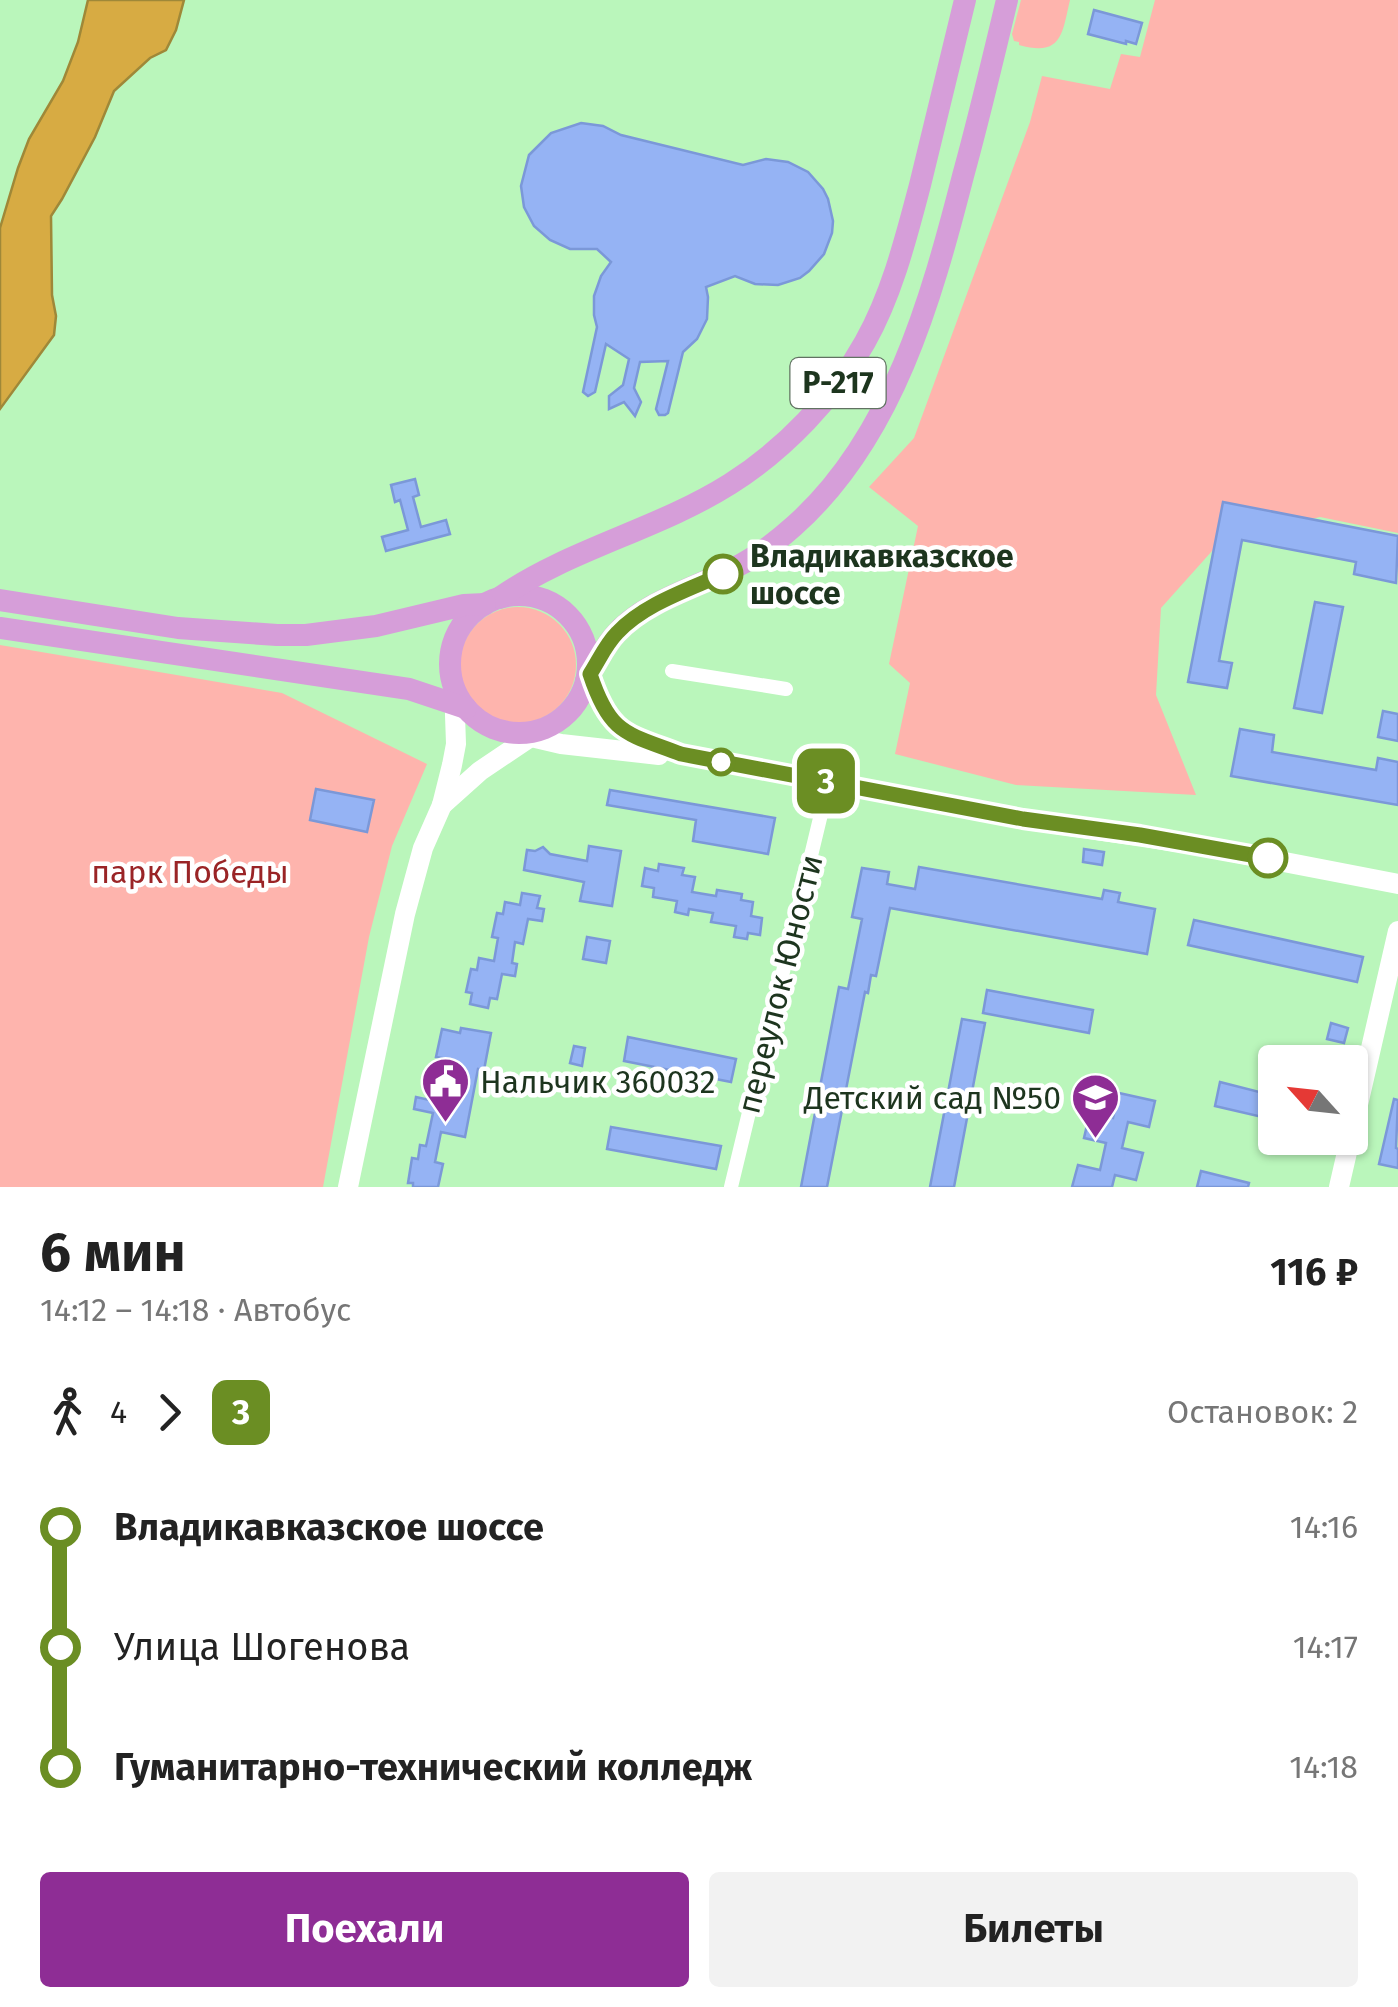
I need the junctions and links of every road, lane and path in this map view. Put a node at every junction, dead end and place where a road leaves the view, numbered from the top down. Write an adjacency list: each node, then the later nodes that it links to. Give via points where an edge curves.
1 (965, 0): 4 (main road, Р-217, via 894,272 872,330 839,382 786,440 730,484)
2 (1008, 0): 6 (main road, Р-217, via 933,285 872,428 795,526 746,562 630,621)
3 (0, 600): 4 (main road, Р-217, via 178,628 277,635 376,626)
4 (492, 601): 6 (main road, Р-217, via 518,595 554,604 580,630); 9 (main road, Р-217, via 455,640 450,670)
5 (0, 628): 9 (main road)
6 (588, 674): 10 (main road, Р-217, via 574,706 553,725); 11 (street, via 620,729)
7 (672, 674): 8 (street)
8 (786, 692)
9 (458, 699): 10 (main road, via 492,728); 13 (street)
10 (528, 733): 11 (street, via 561,744); 13 (street)
11 (681, 754): 12 (street)
12 (829, 781): 14 (street); 17 (street, переулок Юности)
13 (442, 805): 16 (street, via 405,914)
14 (1398, 884)
15 (1398, 931): 18 (street)
16 (348, 1187)
17 (732, 1187)
18 (1339, 1187)

